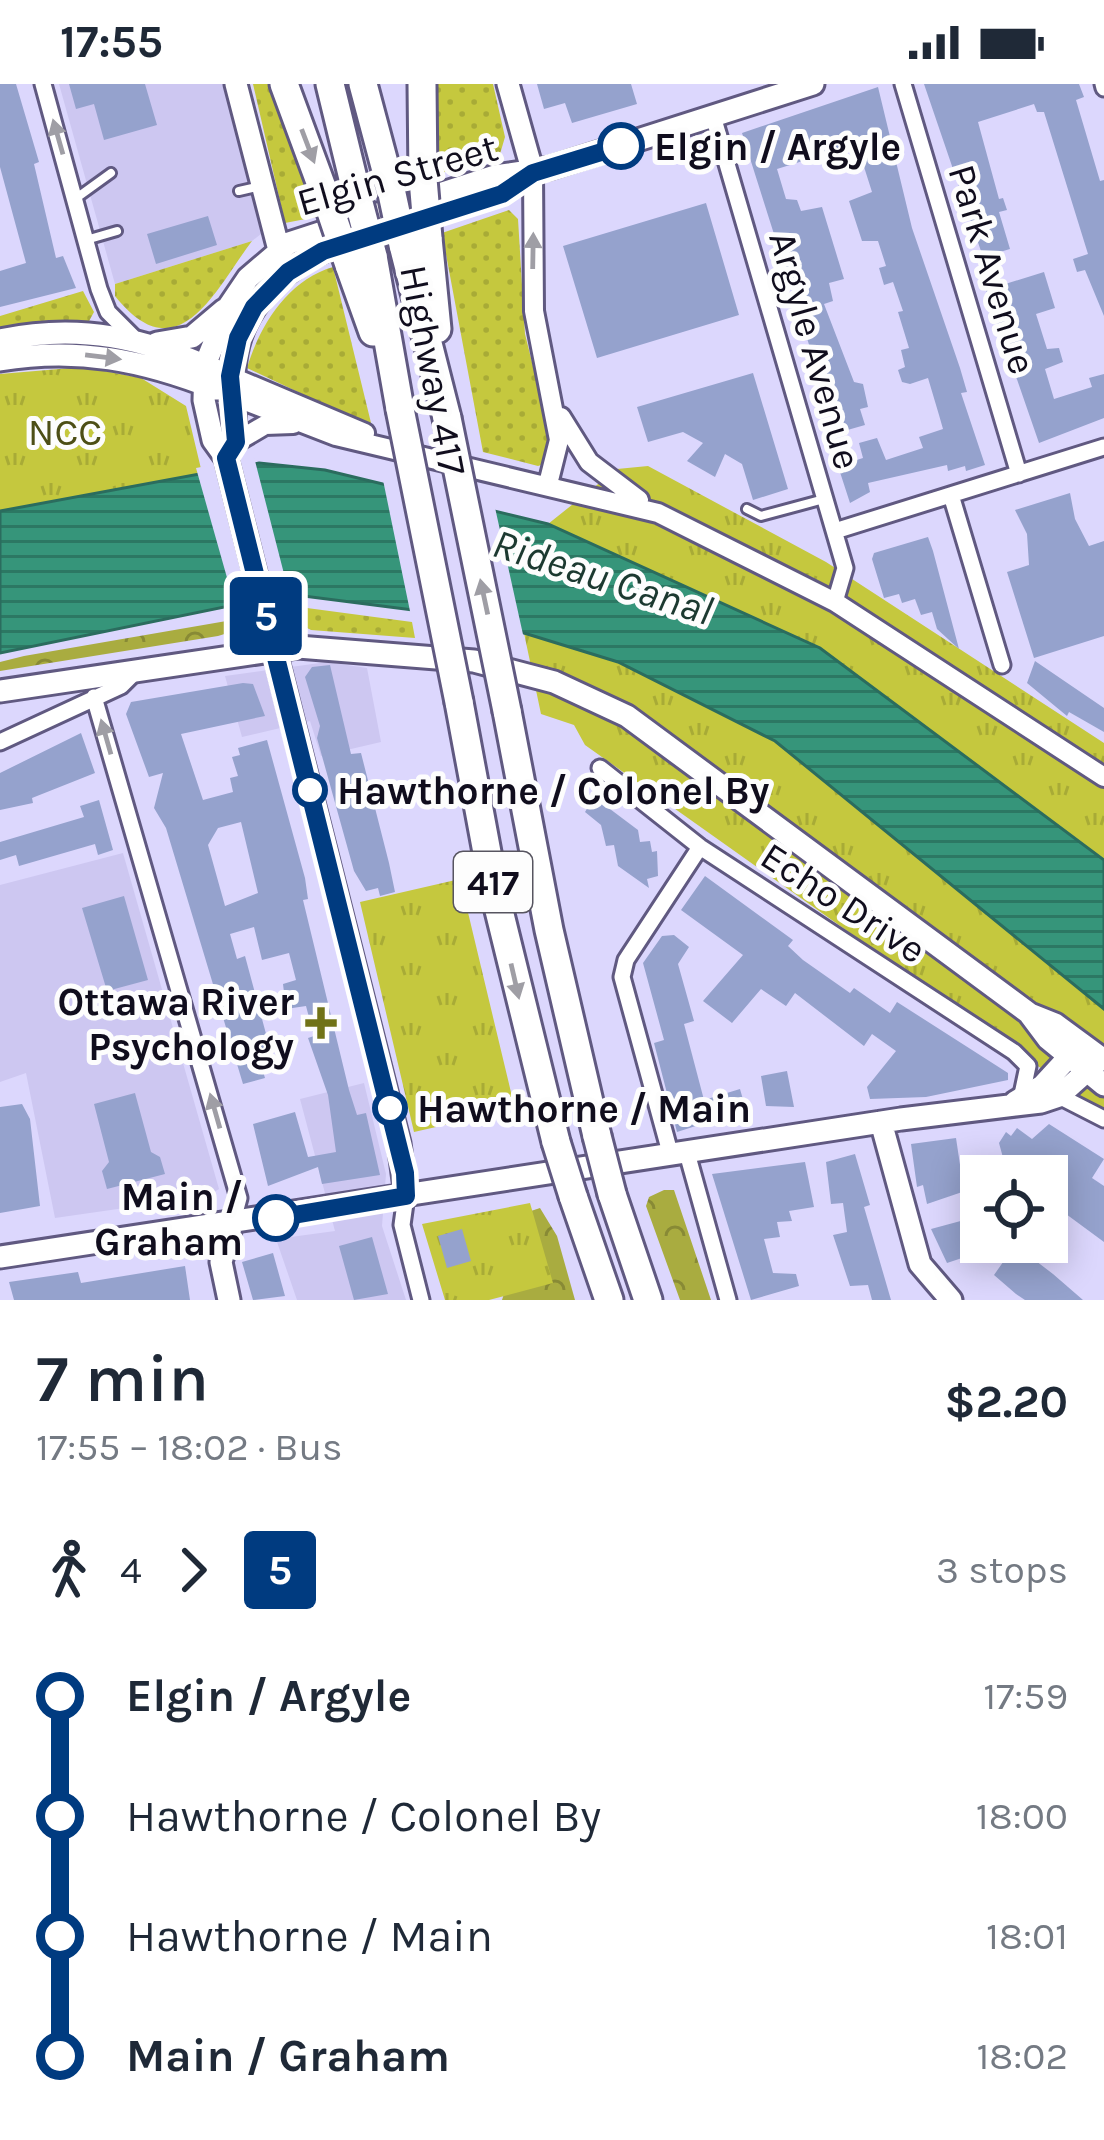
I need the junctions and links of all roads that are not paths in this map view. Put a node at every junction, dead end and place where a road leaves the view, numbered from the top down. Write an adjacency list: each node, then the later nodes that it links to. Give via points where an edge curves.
1 (43, 84): 16 (street, one-way to 1)
2 (236, 84): 14 (main road)
3 (284, 84): 21 (highway, one-way to 21, bridge, via 330,209)
4 (330, 84): 21 (highway, Highway 417, bridge, via 358,199)
5 (362, 84): 19 (highway, 417, bridge, via 391,189)
6 (422, 84): 19 (highway, bridge)
7 (508, 84): 13 (main road)
8 (813, 84): 10 (main road, Elgin Street)
9 (903, 84): 34 (street, Park Avenue)
10 (786, 88): 11 (main road, Elgin Street)
11 (713, 116): 13 (main road, Elgin Street); 37 (street, Argyle Avenue)
12 (111, 173): 16 (lane)
13 (533, 173): 20 (main road, Elgin Street, via 476,182); 28 (main road, Elgin Street, via 502,194 306,259 254,307 238,338); 29 (street, one-way to 13, via 534,311)
14 (263, 185): 15 (lane); 20 (main road)
15 (239, 191)
16 (75, 199): 18 (street)
17 (118, 232): 18 (lane)
18 (86, 240): 23 (street, via 108,312)
19 (416, 242): 63 (highway, 417, one-way to 19, bridge, via 612,1194 549,930)
20 (279, 250): 22 (main road, Elgin Street)
21 (361, 260): 62 (highway, Highway 417 / 417, one-way to 62, bridge, via 400,409 494,890 556,1142)
22 (229, 306): 25 (main road, via 191,337); 27 (main road, Elgin Street)
23 (132, 336): 24 (main road, via 64,331); 25 (main road)
24 (0, 340)
25 (155, 344): 27 (main road)
26 (0, 360): 27 (main road, one-way to 27, via 116,357)
27 (204, 374): 28 (main road); 33 (main road, via 213,440)
28 (230, 385): 30 (street); 31 (street); 33 (main road)
29 (557, 410): 35 (street, via 560,454); 39 (street, via 589,462)
30 (298, 424): 31 (street); 33 (street, via 266,425)
31 (379, 442): 35 (street)
32 (1104, 447): 34 (street)
33 (231, 450): 42 (main road)
34 (1019, 474): 36 (street)
35 (548, 484): 39 (street)
36 (951, 495): 40 (street); 43 (street)
37 (826, 499): 38 (lane, via 761,516); 40 (street, Argyle Avenue)
38 (747, 509)
39 (658, 512): 41 (street)
40 (836, 531): 41 (street, Argyle Avenue, via 845,568)
41 (835, 602): 49 (street)
42 (274, 649): 44 (main road); 51 (main road, via 474,661 554,682 626,716); 57 (main road)
43 (1002, 665)
44 (138, 669): 45 (main road, via 107,667); 46 (street)
45 (0, 689)
46 (94, 697): 47 (street); 58 (street, one-way to 46, via 239,1198)
47 (0, 742)
48 (600, 768): 50 (street, Echo Drive)
49 (1104, 776)
50 (700, 847): 53 (street, Echo Drive, via 1014,1052 1028,1066); 56 (street, via 622,976)
51 (1089, 1063): 52 (main road); 53 (main road)
52 (1059, 1096): 53 (main road); 54 (street)
53 (1016, 1101): 55 (main road)
54 (1104, 1119)
55 (881, 1122): 56 (main road); 65 (main road, via 920,1264)
56 (679, 1155): 57 (main road); 64 (street)
57 (406, 1196): 58 (main road); 61 (street, via 402,1226)
58 (232, 1224): 59 (main road); 60 (main road, via 221,1262)
59 (0, 1257)
60 (229, 1300)
61 (421, 1300)
62 (609, 1300)
63 (648, 1300)
64 (728, 1300)
65 (951, 1300)

